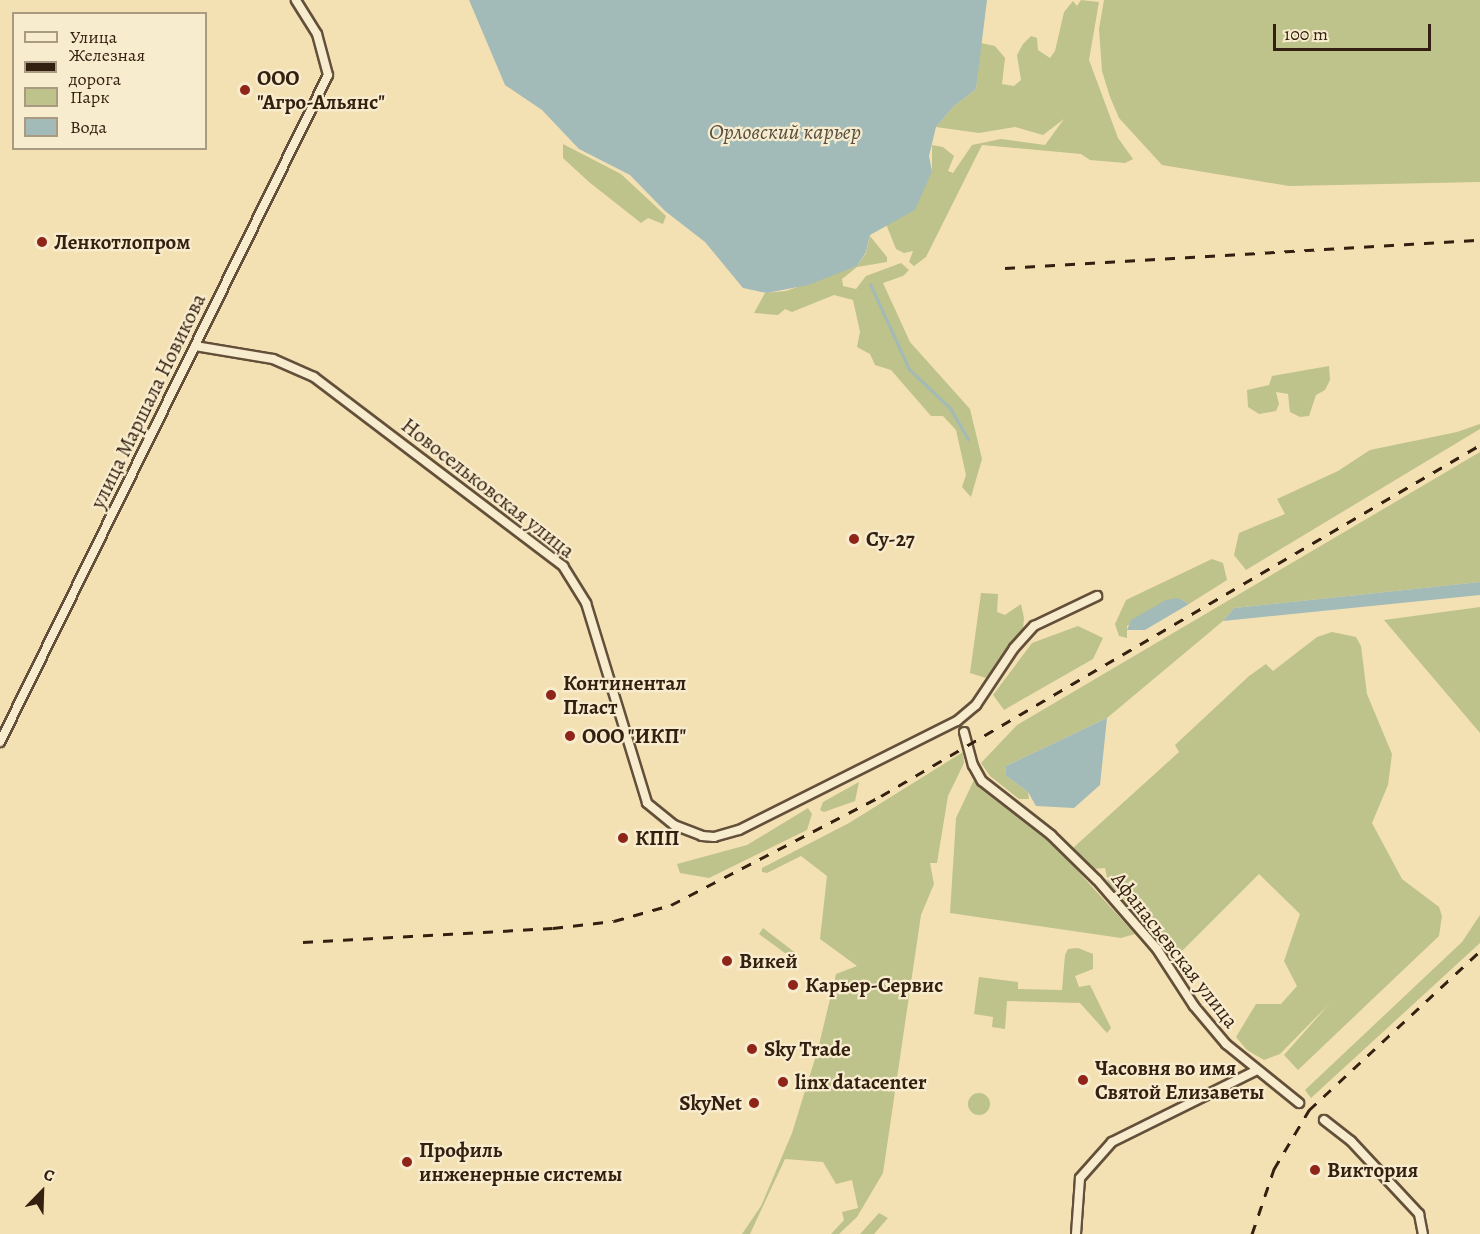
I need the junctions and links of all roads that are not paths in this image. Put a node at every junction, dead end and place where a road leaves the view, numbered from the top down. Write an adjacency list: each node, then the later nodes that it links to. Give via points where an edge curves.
1 (296, 0): 2 (street, улица Маршала Новикова, via 317,34 328,75)
2 (195, 346): 3 (street, Новосельковская улица, via 273,360 314,377 563,566 586,603 647,803 674,825 714,837 739,830 957,721 976,705 1034,626); 5 (street, улица Маршала Новикова)
3 (1097, 596)
4 (964, 732): 6 (street, Афанасьевская улица, via 982,781 1051,835 1097,880 1157,949 1194,1006)
5 (0, 742)
6 (1255, 1071): 7 (street, Афанасьевская улица); 9 (street, via 1112,1142 1080,1178)
7 (1299, 1103)
8 (1324, 1120): 10 (street, via 1351,1141 1419,1214)
9 (1076, 1234)
10 (1423, 1234)

